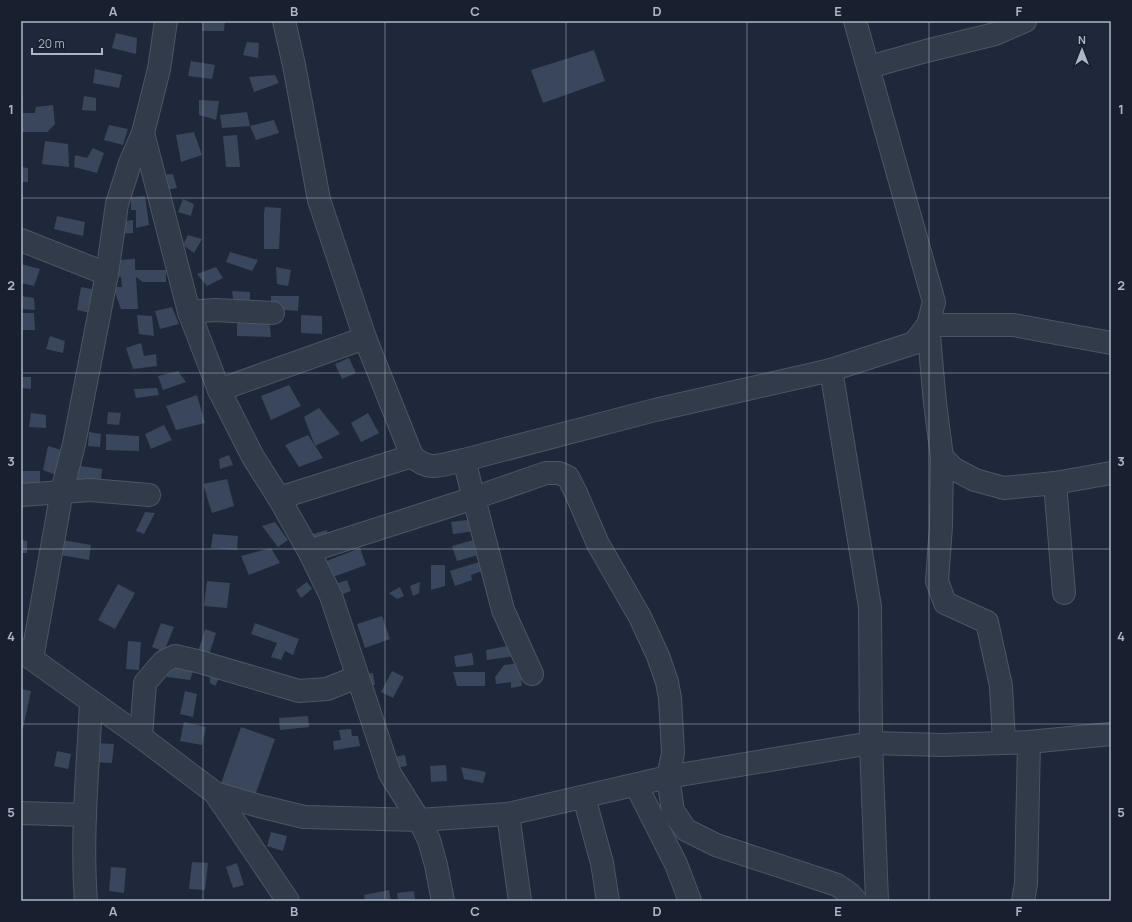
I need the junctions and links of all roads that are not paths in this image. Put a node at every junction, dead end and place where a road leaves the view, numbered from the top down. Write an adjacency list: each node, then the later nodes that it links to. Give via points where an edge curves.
1 (166, 21): 6 (street)
2 (284, 21): 12 (street, via 319,200)
3 (855, 21): 5 (street)
4 (1025, 21): 5 (street, via 995,34)
5 (869, 67): 11 (street, via 934,302)
6 (143, 133): 8 (street, via 122,184); 9 (street)
7 (21, 240): 8 (street)
8 (107, 274): 21 (street, via 74,444)
9 (189, 312): 10 (street, via 222,310); 15 (street)
10 (273, 313)
11 (928, 325): 13 (street, via 1013,325); 14 (street, via 914,342); 17 (street)
12 (365, 338): 15 (street); 16 (street)
13 (1111, 343)
14 (831, 370): 18 (street, via 655,410); 36 (street, via 870,607)
15 (219, 390): 24 (street, via 253,457)
16 (412, 456): 18 (street, via 420,464 433,467); 24 (street)
17 (942, 457): 20 (street, via 954,469 975,480 1004,488); 34 (street, via 937,581 945,603 987,622 1000,686)
18 (464, 460): 25 (street)
19 (1111, 473): 20 (street)
20 (1055, 483): 27 (street)
21 (62, 491): 22 (street); 23 (street, via 90,490); 28 (street)
22 (21, 495)
23 (149, 495)
24 (279, 498): 26 (street)
25 (474, 498): 26 (street); 29 (street, via 503,610); 37 (street, via 546,473 559,473 568,477 598,544 640,617 667,682 673,753)
26 (309, 551): 30 (street, via 331,596)
27 (1064, 593)
28 (27, 655): 31 (street)
29 (532, 674)
30 (357, 677): 32 (street, via 327,689 299,691 174,656 164,662 145,683); 44 (street, via 390,774)
31 (91, 702): 32 (street); 43 (street)
32 (141, 738): 39 (street)
33 (1111, 738): 35 (street)
34 (1004, 742): 35 (street); 36 (street, via 943,745)
35 (1029, 742): 53 (street, via 1026,884)
36 (871, 743): 37 (street); 52 (street)
37 (668, 777): 38 (street); 51 (street, via 673,811 686,830 716,845 837,885)
38 (636, 785): 40 (street); 50 (street, via 676,864)
39 (215, 792): 44 (street, via 304,817); 46 (street)
40 (584, 797): 42 (street); 49 (street, via 602,863)
41 (21, 813): 43 (street)
42 (508, 814): 44 (street); 48 (street)
43 (85, 815): 45 (street)
44 (419, 820): 47 (street, via 429,840)
45 (86, 901)
46 (288, 901)
47 (444, 901)
48 (520, 901)
49 (608, 901)
50 (690, 901)
51 (856, 901)
52 (878, 901)
53 (1023, 901)

